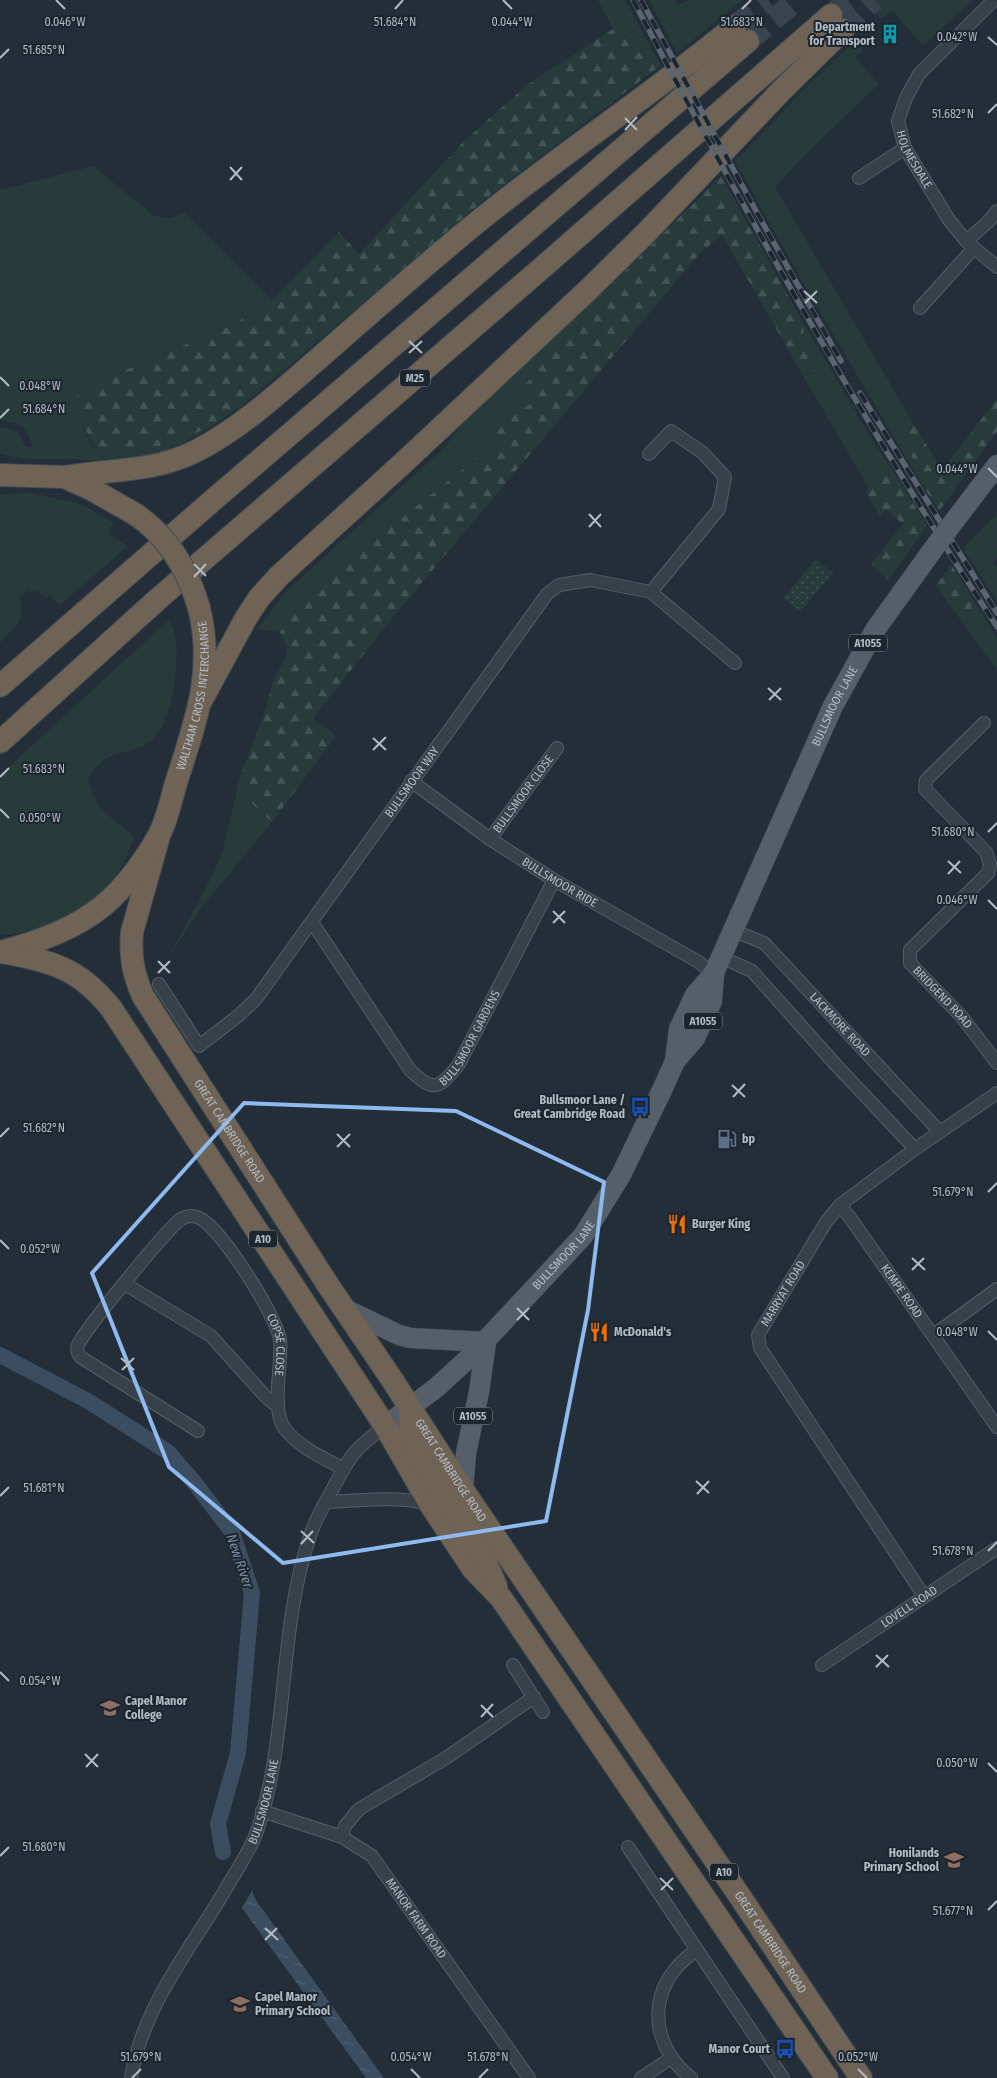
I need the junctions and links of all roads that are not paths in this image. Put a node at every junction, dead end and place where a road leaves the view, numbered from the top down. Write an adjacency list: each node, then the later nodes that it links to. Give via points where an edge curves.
1 (994, 0): 2 (street, HOLMESDALE, via 919,74 898,121)
2 (905, 148): 3 (street); 5 (street, HOLMESDALE, via 949,220)
3 (859, 178)
4 (997, 211): 5 (street)
5 (970, 244): 6 (street, HOLMESDALE); 7 (street)
6 (997, 267)
7 (920, 308)
8 (649, 454): 12 (street, via 671,431 703,453 725,477 719,508)
9 (997, 465): 25 (main road, BULLSMOOR LANE / A1055, bridge, via 875,630 853,668)
10 (1, 474): 11 (highway, WALTHAM CROSS INTERCHANGE)
11 (64, 478): 14 (highway, via 143,469 171,462 228,431 292,382 519,188 698,56 742,33); 15 (highway, WALTHAM CROSS INTERCHANGE, bridge, via 135,514 163,538 181,563 199,608 205,642)
12 (651, 592): 13 (street, BULLSMOOR WAY); 19 (street, BULLSMOOR WAY, via 590,580 559,585 547,594)
13 (735, 663)
14 (0, 686)
15 (201, 701): 17 (highway, M25, via 246,618 279,576 594,284 780,91 837,22 592,225 158,599); 20 (highway, WALTHAM CROSS INTERCHANGE)
16 (984, 723): 22 (street, BRIDGEND ROAD, via 926,780 925,789 986,852)
17 (0, 742)
18 (557, 748): 21 (street, BULLSMOOR CLOSE)
19 (411, 781): 21 (street, BULLSMOOR RIDE); 24 (street, BULLSMOOR WAY)
20 (159, 836): 26 (highway, WALTHAM CROSS INTERCHANGE, via 132,876 103,906 66,930); 34 (highway, GREAT CAMBRIDGE ROAD / A10, via 132,932 131,958 137,983 196,1082)
21 (490, 839): 23 (street, BULLSMOOR RIDE)
22 (993, 870): 29 (street, BRIDGEND ROAD, via 910,950 910,963 962,1017)
23 (554, 880): 24 (street, BULLSMOOR GARDENS, via 459,1064 445,1081 434,1086 424,1084 410,1070); 27 (street, BULLSMOOR RIDE, via 697,961)
24 (312, 922): 28 (street, BULLSMOOR WAY, via 256,999 199,1046)
25 (732, 930): 27 (main road, BULLSMOOR LANE / A1055); 31 (street, LACKMORE ROAD, via 764,943)
26 (0, 952): 42 (highway, A10, via 61,965 86,981 101,996)
27 (718, 965): 32 (street, via 752,971); 39 (main road, BULLSMOOR LANE / A1055, via 695,995 679,1030 675,1061 628,1162 597,1216 556,1268)
28 (159, 984)
29 (997, 1063)
30 (997, 1093): 31 (street, MARRYAT ROAD)
31 (940, 1132): 32 (street, MARRYAT ROAD)
32 (916, 1149): 33 (street, MARRYAT ROAD)
33 (840, 1205): 38 (street, KEMPE ROAD); 50 (street, MARRYAT ROAD, via 826,1222 758,1334 760,1348)
34 (293, 1230): 37 (highway, GREAT CAMBRIDGE ROAD / A10); 42 (highway, via 318,1288 378,1382)
35 (125, 1284): 40 (street, COPSE CLOSE, via 211,1336 265,1396); 40 (street, COPSE CLOSE, via 160,1240 181,1220 196,1217 206,1222 238,1262 276,1323 280,1350); 44 (street, COPSE CLOSE, via 82,1338 78,1356)
36 (997, 1289): 38 (street)
37 (345, 1309): 39 (main road, via 411,1338); 41 (highway, GREAT CAMBRIDGE ROAD / A10)
38 (934, 1335): 43 (street, KEMPE ROAD)
39 (486, 1342): 41 (main road, BULLSMOOR LANE / A1055); 46 (main road, A1055, via 466,1453)
40 (278, 1404): 45 (street, via 285,1428 311,1452)
41 (410, 1407): 42 (main road, BULLSMOOR LANE / A1055); 46 (highway, GREAT CAMBRIDGE ROAD / A10); 51 (highway, via 414,1448 483,1555)
42 (385, 1426): 45 (street, BULLSMOOR LANE, via 358,1448); 48 (highway, A10)
43 (997, 1427)
44 (198, 1432)
45 (344, 1469): 47 (street, BULLSMOOR LANE)
46 (463, 1490): 67 (highway, GREAT CAMBRIDGE ROAD / A10)
47 (326, 1502): 48 (street, via 390,1497); 56 (street, BULLSMOOR LANE, via 311,1532 298,1578 276,1742)
48 (430, 1504): 51 (highway, A10, via 472,1569)
49 (997, 1548): 50 (street, LOVELL ROAD)
50 (924, 1596): 53 (street, LOVELL ROAD)
51 (501, 1598): 66 (highway, A10)
52 (513, 1665): 54 (street)
53 (822, 1665)
54 (534, 1697): 55 (street); 57 (street, via 446,1758 359,1809 345,1826)
55 (543, 1712)
56 (262, 1811): 57 (street, MANOR FARM ROAD); 62 (street, BULLSMOOR LANE, via 256,1834 226,1889 156,2003 136,2055)
57 (342, 1837): 63 (street, MANOR FARM ROAD, via 372,1856)
58 (628, 1847): 59 (street)
59 (697, 1950): 60 (street, via 673,1970 662,1992 658,2014 660,2034); 61 (street)
60 (671, 2058): 64 (street); 65 (street)
61 (779, 2077)
62 (131, 2078)
63 (529, 2078)
64 (640, 2078)
65 (691, 2078)
66 (827, 2078)
67 (861, 2078)

